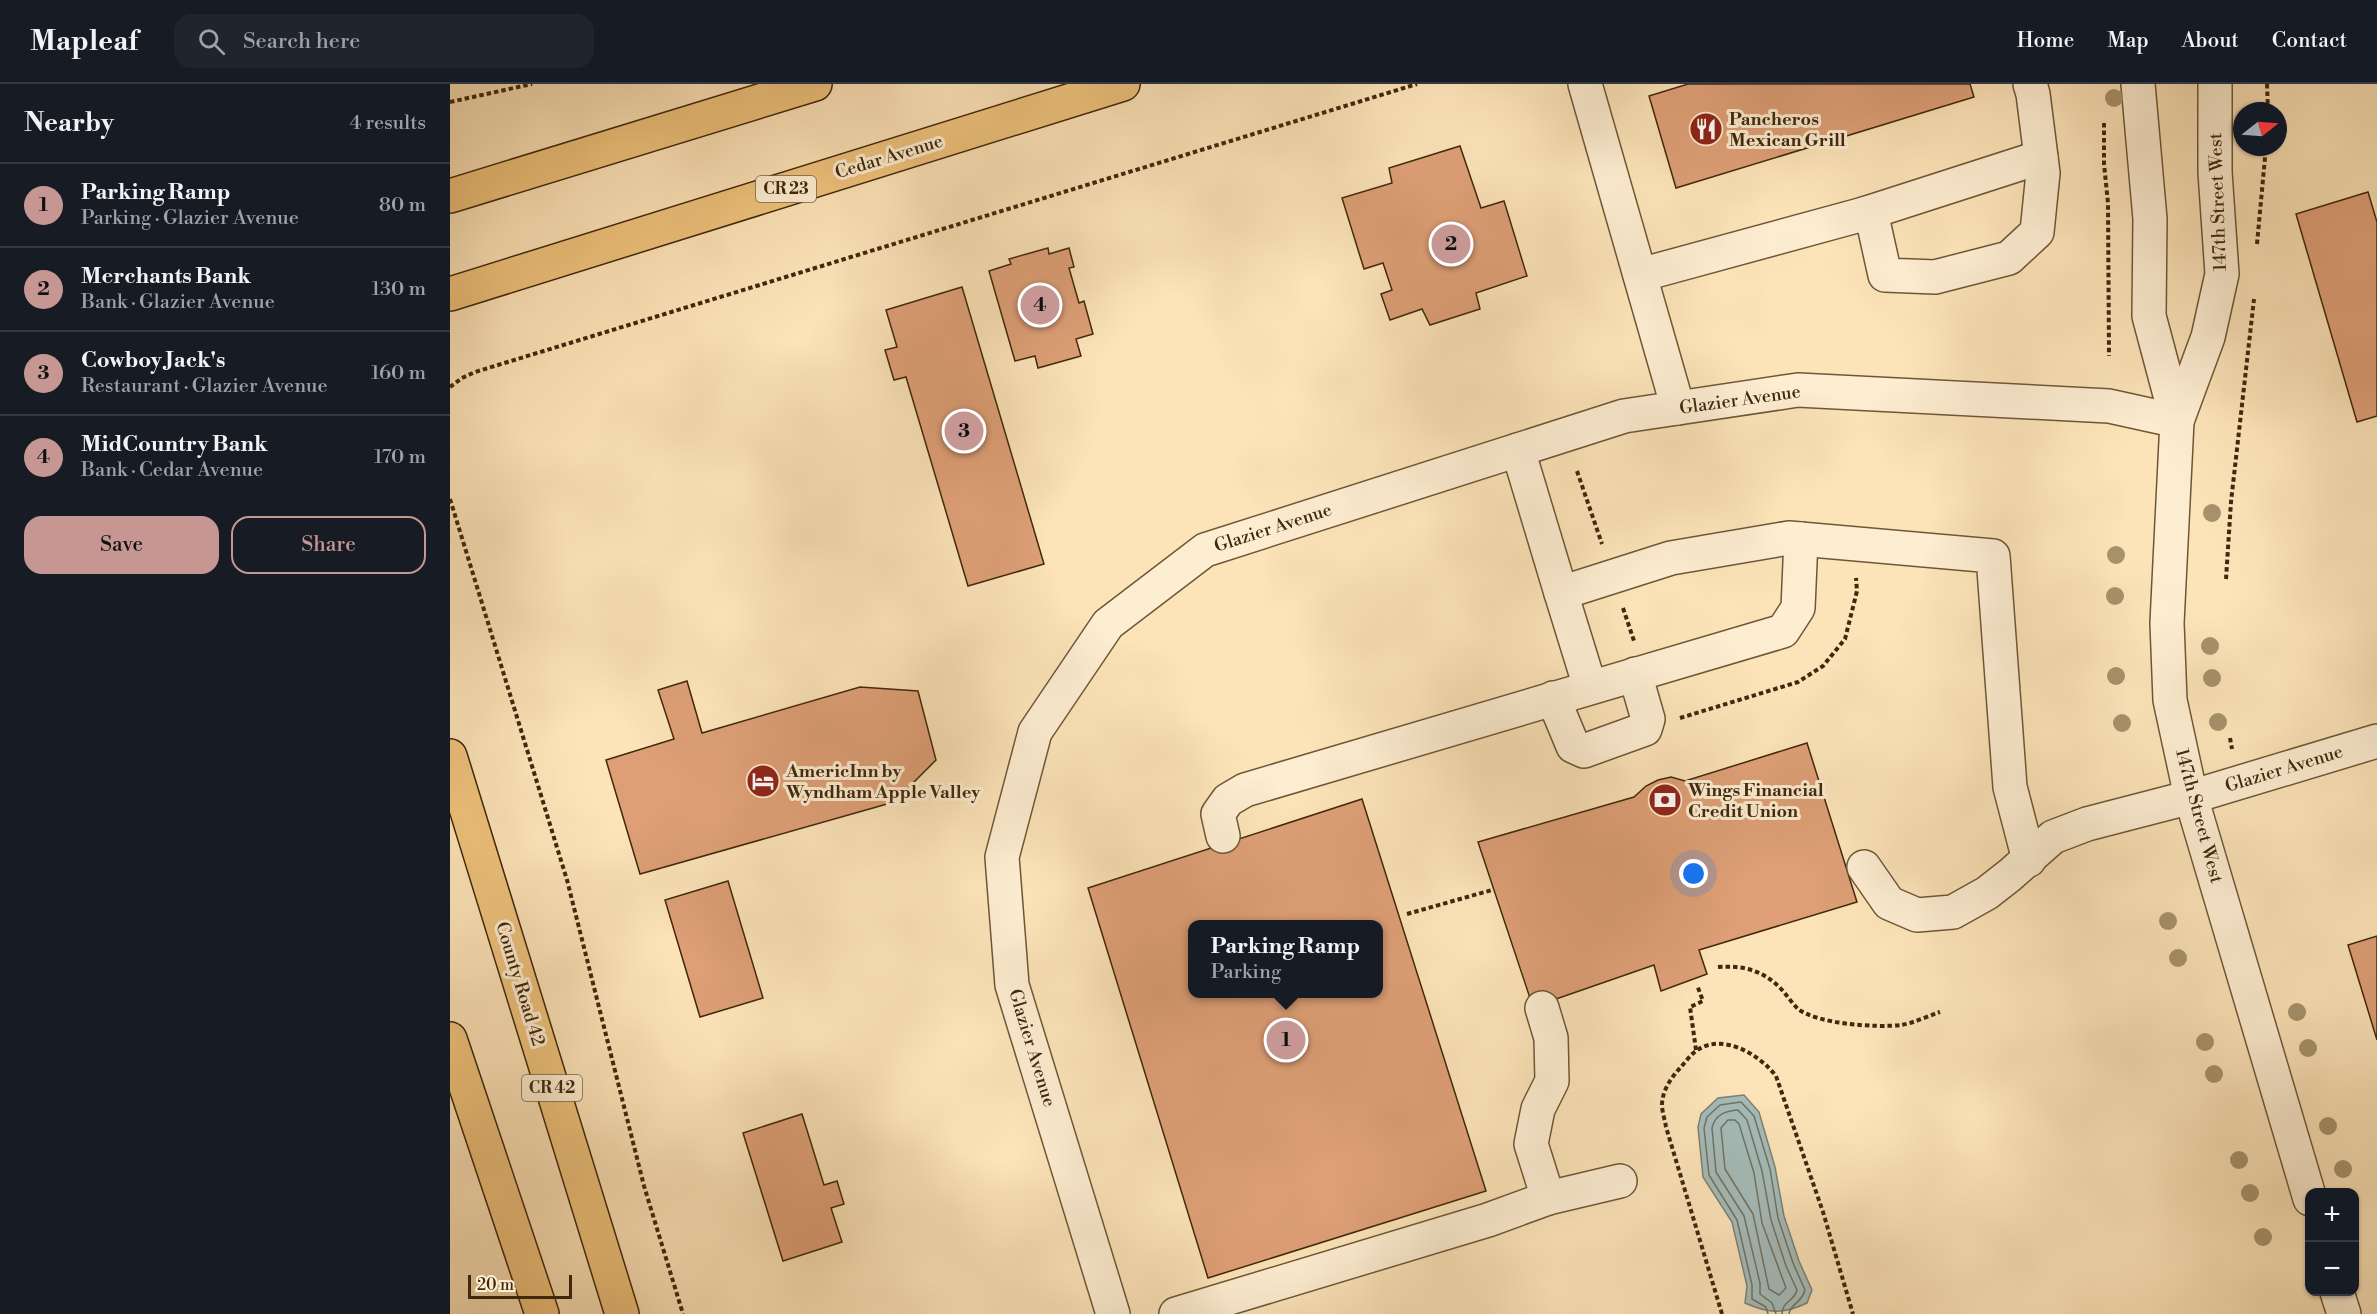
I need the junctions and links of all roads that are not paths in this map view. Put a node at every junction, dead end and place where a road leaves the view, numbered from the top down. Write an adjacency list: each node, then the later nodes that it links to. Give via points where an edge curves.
1 (815, 84): 8 (highway)
2 (1123, 84): 11 (highway, Cedar Avenue / CR 23)
3 (1585, 84): 10 (street)
4 (2030, 84): 7 (street)
5 (2139, 84): 13 (street, 147th Street West, via 2150,219 2149,316)
6 (2215, 84): 13 (street, 147th Street West, via 2215,172 2222,274 2208,337)
7 (2041, 157): 9 (street); 9 (street, via 2037,232 2009,258 1935,277 1885,275 1871,212)
8 (450, 196)
9 (1864, 214): 10 (street)
10 (1640, 275): 12 (street)
11 (450, 294)
12 (1678, 408): 13 (street, Glazier Avenue, via 1798,390 2109,406); 14 (street, Glazier Avenue, via 1624,416)
13 (2177, 421): 22 (street, 147th Street West, via 2167,623 2170,700)
14 (1518, 450): 16 (street); 34 (street, Glazier Avenue, via 1205,550 1108,624 1035,732 1002,857 1012,986)
15 (1801, 539): 16 (street, via 1671,558); 17 (street, via 1797,608 1783,631); 24 (street, via 1993,556 2010,787)
16 (1561, 592): 18 (street)
17 (1635, 674): 18 (street); 19 (street, via 1648,719 1645,729 1584,751 1573,746)
18 (1590, 687): 19 (street)
19 (1553, 698): 23 (street, via 1245,790 1228,800 1218,814)
20 (2377, 741): 22 (street, Glazier Avenue)
21 (450, 756): 33 (highway, County Road 42 / CR 42)
22 (2191, 797): 24 (street, Glazier Avenue, via 2086,824 2053,837); 29 (street, 147th Street West)
23 (1223, 836)
24 (2029, 860): 25 (street, Glazier Avenue, via 1987,893 1953,912 1917,915 1889,903)
25 (1864, 867)
26 (1542, 1008): 30 (street, via 1551,1038 1551,1081 1538,1109 1531,1144)
27 (450, 1039): 32 (highway)
28 (1620, 1181): 30 (street)
29 (2307, 1188)
30 (1548, 1198): 35 (street, via 1488,1220)
31 (2338, 1296): 36 (street)
32 (542, 1314)
33 (622, 1314)
34 (1113, 1314)
35 (1176, 1314)
36 (2344, 1314)

